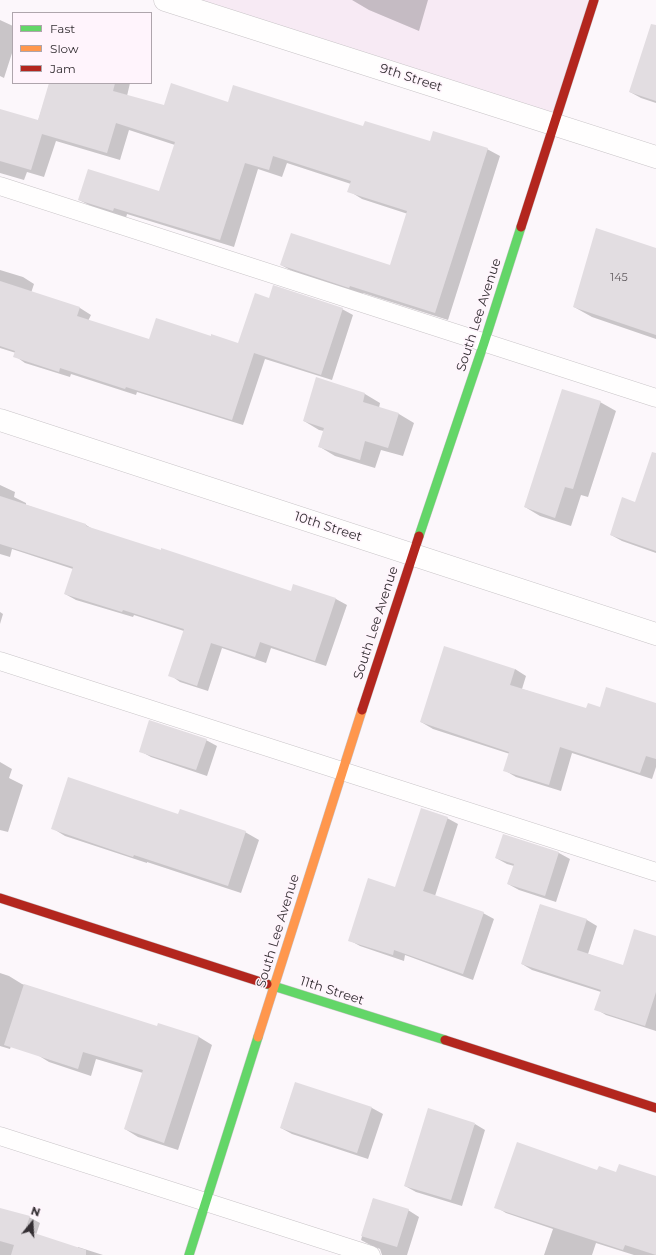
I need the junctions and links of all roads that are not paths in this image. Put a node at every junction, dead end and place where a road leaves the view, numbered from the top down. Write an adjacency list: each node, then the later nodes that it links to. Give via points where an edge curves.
1 (165, 0): 3 (street, 9th Street)
2 (594, 0): 3 (street, South Lee Avenue)
3 (555, 124): 4 (street, 9th Street); 6 (street, South Lee Avenue)
4 (656, 157)
5 (0, 186): 6 (lane)
6 (484, 343): 7 (lane); 9 (street, South Lee Avenue)
7 (656, 398)
8 (0, 420): 9 (street, 10th Street)
9 (412, 554): 10 (street, 10th Street); 12 (street, South Lee Avenue)
10 (656, 634)
11 (0, 661): 12 (lane)
12 (342, 771): 13 (lane); 15 (street, South Lee Avenue)
13 (656, 872)
14 (0, 898): 15 (street, 11th Street)
15 (274, 987): 16 (street, 11th Street); 18 (street, South Lee Avenue)
16 (656, 1108)
17 (0, 1136): 18 (lane)
18 (205, 1202): 19 (street, South Lee Avenue); 20 (lane)
19 (188, 1255)
20 (371, 1255)

